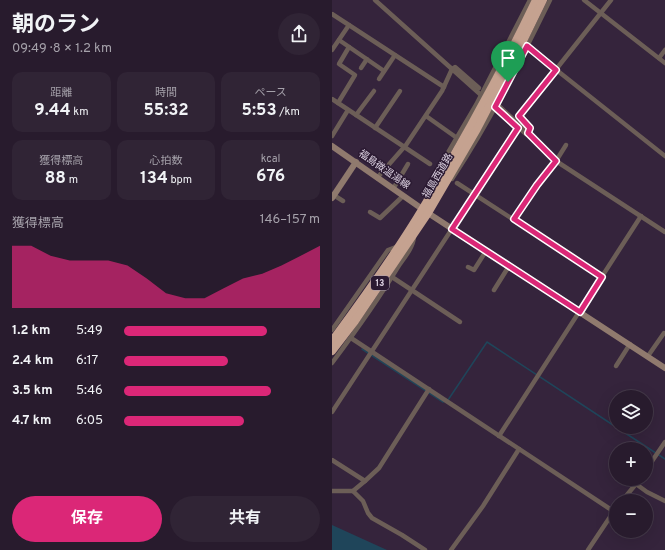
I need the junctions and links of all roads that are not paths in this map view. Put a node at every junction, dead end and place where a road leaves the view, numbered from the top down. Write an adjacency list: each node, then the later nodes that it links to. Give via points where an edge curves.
1 (377, 0): 21 (street)
2 (530, 0): 29 (street)
3 (536, 0): 52 (highway, 福島西道路 / 13)
4 (543, 0): 12 (highway, 福島西道路 / 13)
5 (550, 0): 12 (street)
6 (584, 0): 8 (street)
7 (611, 0): 8 (street)
8 (601, 13): 17 (street); 22 (street)
9 (332, 14): 10 (street)
10 (349, 24): 11 (street); 16 (street)
11 (339, 40): 13 (street); 14 (street)
12 (525, 45): 22 (street); 32 (street); 52 (highway, 福島西道路 / 13, via 477,129)
13 (350, 47): 18 (street); 31 (street, via 339,64 355,75)
14 (332, 50)
15 (665, 50): 17 (street)
16 (395, 55): 23 (street); 25 (street)
17 (658, 58): 19 (street)
18 (367, 59): 20 (street); 23 (street)
19 (665, 63)
20 (361, 68)
21 (452, 69): 25 (street); 26 (street, via 455,67); 29 (street)
22 (556, 70): 38 (street, via 519,116 529,125); 44 (street)
23 (384, 71): 24 (street)
24 (379, 79)
25 (444, 87): 35 (street)
26 (479, 88)
27 (374, 90): 34 (street)
28 (400, 91): 36 (street)
29 (481, 95): 40 (street)
30 (332, 99): 31 (street)
31 (338, 103): 33 (street)
32 (497, 106): 37 (street); 38 (street); 52 (street, via 450,182)
33 (348, 110): 34 (street); 39 (street)
34 (356, 115): 36 (street)
35 (426, 116): 40 (street); 43 (street)
36 (375, 128): 43 (street)
37 (518, 128): 38 (street); 53 (street)
38 (528, 133): 45 (street)
39 (332, 136)
40 (457, 138): 52 (street, via 439,168)
41 (566, 145): 45 (street)
42 (332, 146): 46 (main road, 福島微温湯線)
43 (404, 147): 48 (street); 49 (street)
44 (665, 156)
45 (556, 161): 59 (street); 60 (street)
46 (356, 162): 49 (main road, 福島微温湯線); 54 (main road)
47 (408, 164): 51 (street)
48 (430, 164)
49 (377, 178): 51 (main road, 福島微温湯線)
50 (457, 183): 53 (street)
51 (393, 189): 55 (main road, 福島微温湯線)
52 (438, 189): 57 (highway, 福島西道路 / 13)
53 (475, 194): 60 (street); 61 (street)
54 (333, 196): 56 (street)
55 (403, 196): 57 (main road, 福島微温湯線); 58 (street, via 380,218)
56 (344, 202)
57 (425, 211): 61 (main road, 福島微温湯線); 63 (highway, 福島西道路 / 13); 64 (highway, 福島西道路 / 13)
58 (370, 212)
59 (641, 216): 62 (street); 69 (street)
60 (514, 219): 69 (street)
61 (452, 229): 65 (main road, 福島微温湯線); 71 (street)
62 (665, 232)
63 (413, 234): 68 (street, via 413,244); 79 (highway, 福島西道路 / 13)
64 (397, 247): 74 (street, via 388,250); 77 (highway, 福島西道路 / 13)
65 (486, 251): 66 (main road, 福島微温湯線); 67 (street, via 474,270)
66 (509, 266): 70 (street); 72 (main road, 福島微温湯線)
67 (468, 267)
68 (392, 277): 71 (street); 76 (street)
69 (602, 277): 72 (street)
70 (494, 290)
71 (412, 291): 73 (street); 80 (street)
72 (580, 312): 78 (main road, 福島微温湯線); 87 (street)
73 (460, 322)
74 (333, 328)
75 (664, 332): 81 (street)
76 (351, 338): 80 (street); 82 (street)
77 (332, 341)
78 (630, 344): 81 (main road, 福島微温湯線); 83 (street)
79 (332, 351)
80 (372, 351): 85 (street); 86 (street)
81 (648, 356): 84 (main road, 福島微温湯線)
82 (332, 363)
83 (616, 366)
84 (665, 368)
85 (429, 389): 87 (street); 92 (street, via 378,468)
86 (332, 412)
87 (499, 436): 89 (street)
88 (665, 442): 91 (street)
89 (519, 449): 99 (street); 102 (street)
90 (332, 460): 92 (street)
91 (653, 460)
92 (365, 481): 96 (street)
93 (634, 486): 97 (street)
94 (639, 486): 98 (street)
95 (332, 491): 96 (street)
96 (354, 491): 101 (street, via 372,518)
97 (628, 494)
98 (665, 501)
99 (609, 505)
100 (609, 518): 103 (street)
101 (425, 550)
102 (451, 550)
103 (588, 550)

